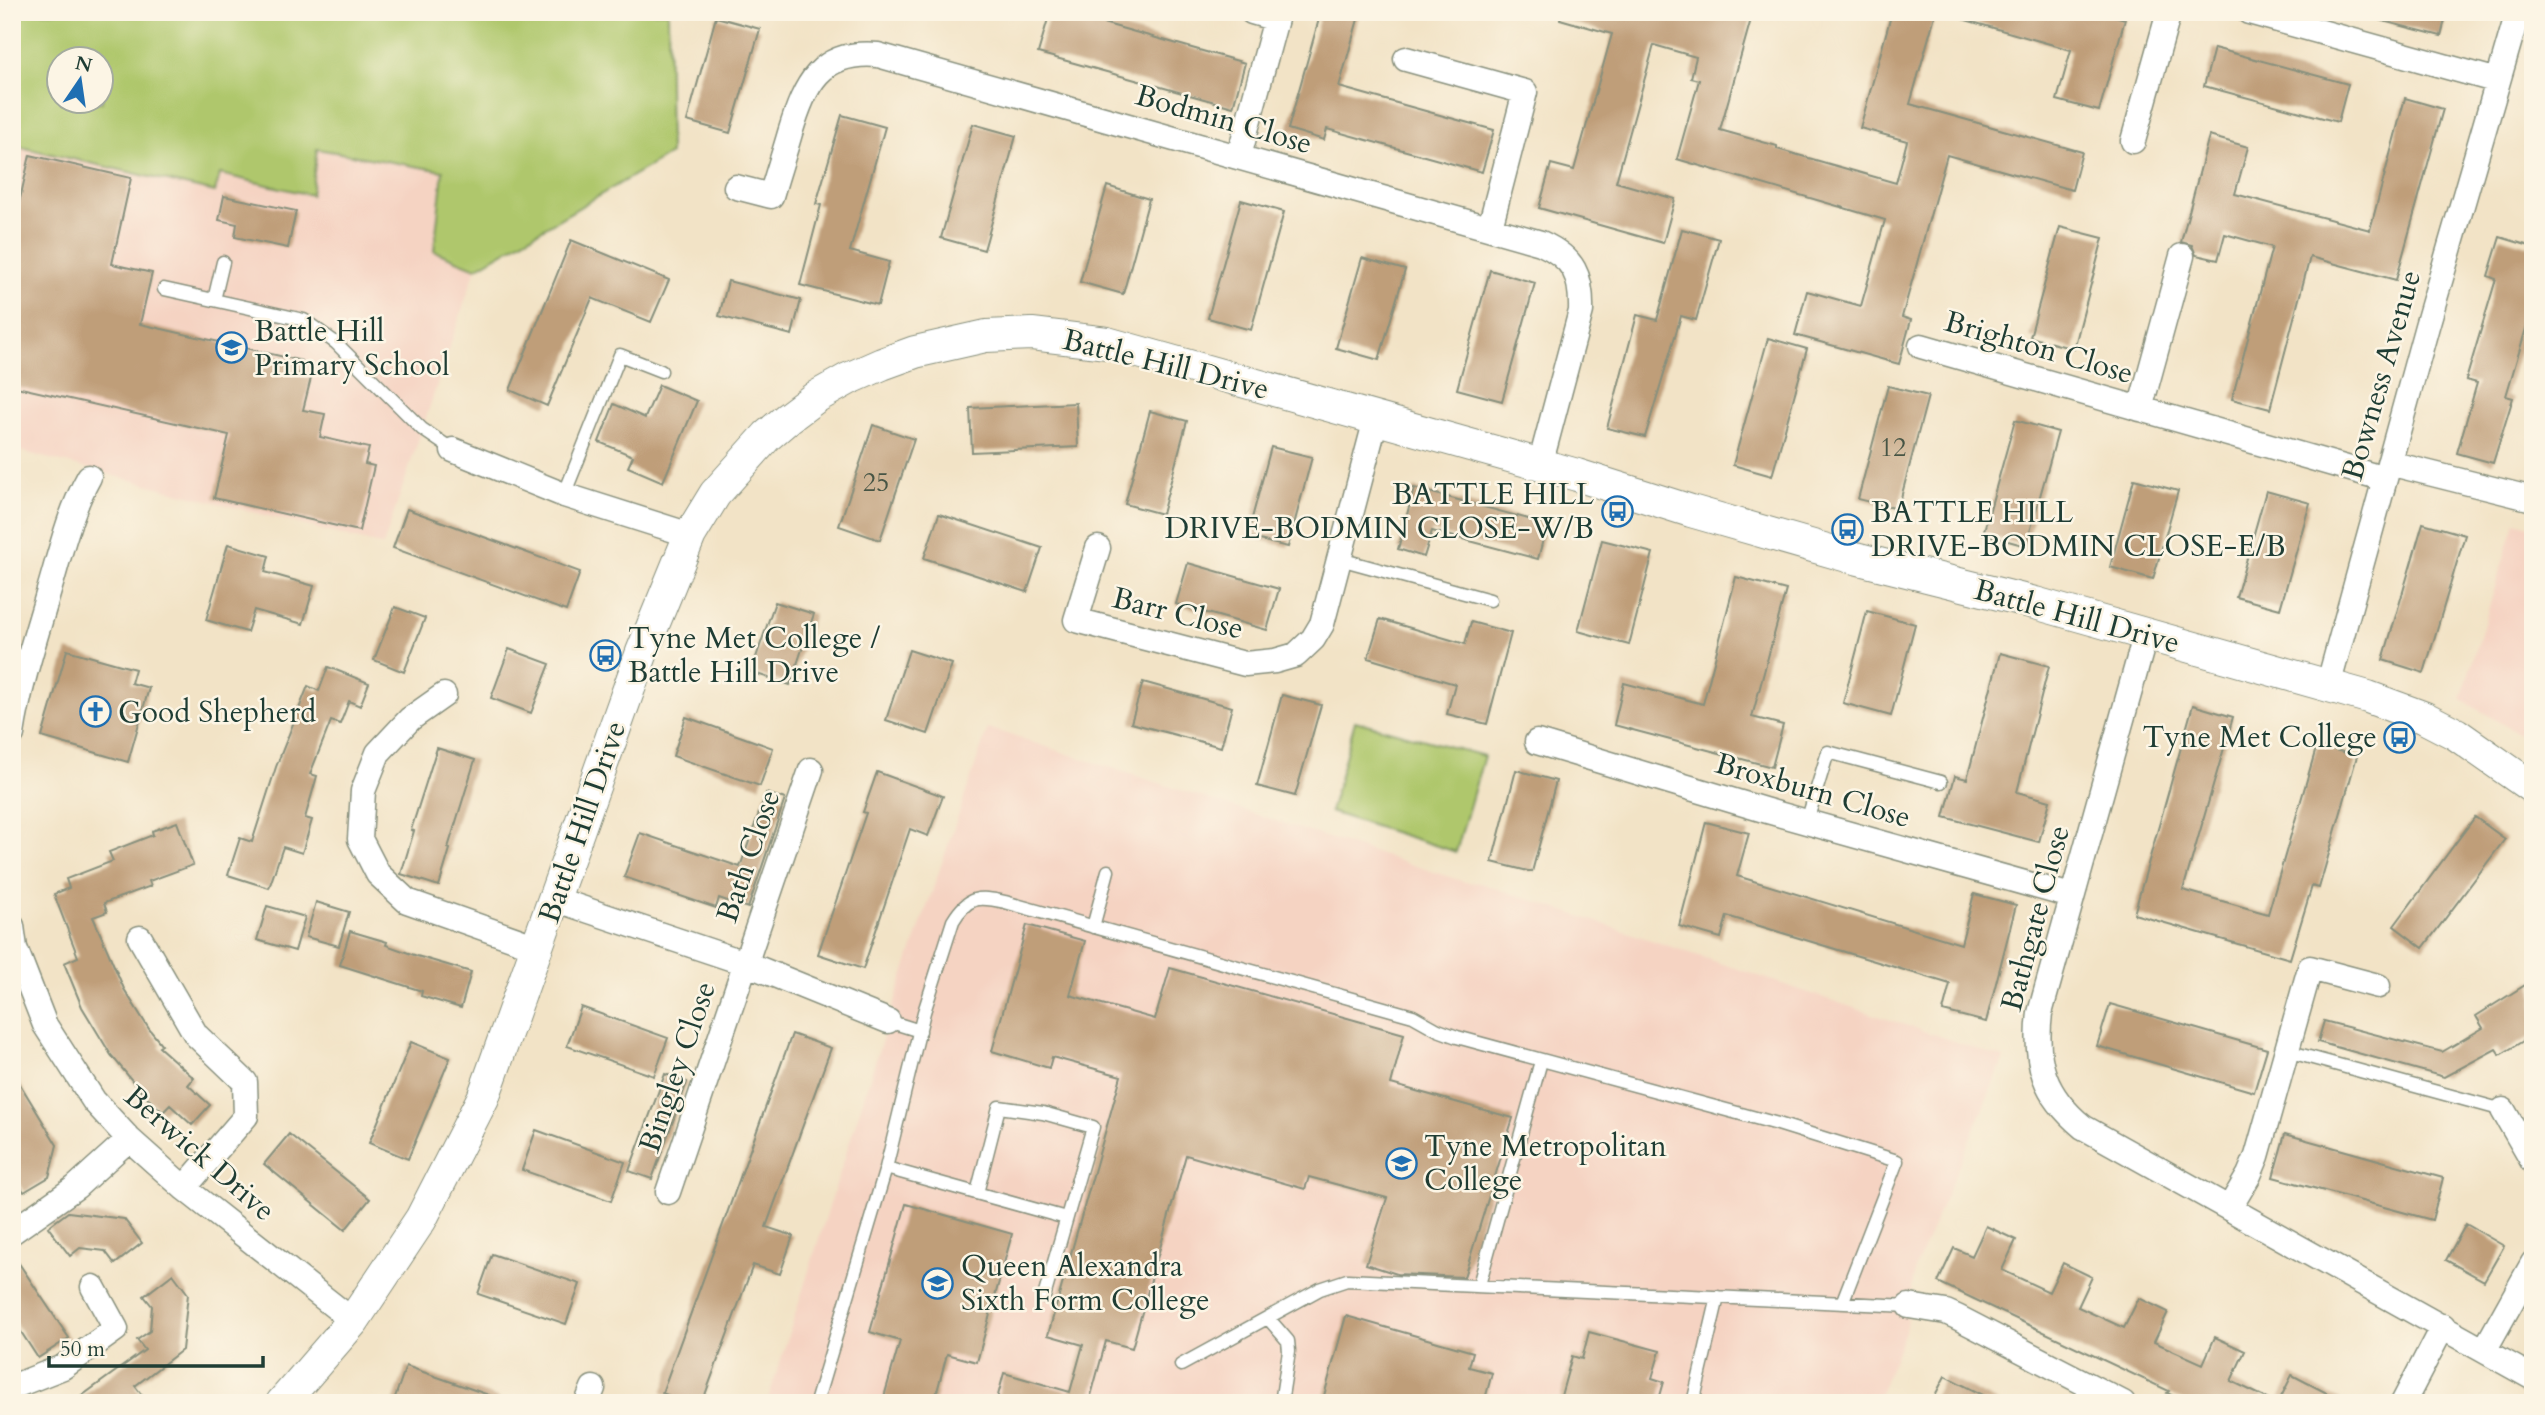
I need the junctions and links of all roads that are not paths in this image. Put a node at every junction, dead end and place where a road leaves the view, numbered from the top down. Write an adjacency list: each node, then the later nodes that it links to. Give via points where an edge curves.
1 (1252, 12): 8 (street, via 1276,19)
2 (2169, 12): 7 (street)
3 (2249, 12): 6 (street)
4 (2518, 12): 6 (street, Bowness Avenue)
5 (1406, 59): 10 (street, via 1525,92)
6 (2498, 81): 21 (street, Bowness Avenue)
7 (2133, 141)
8 (1239, 156): 9 (street, Bodmin Close, via 878,55 860,54 825,67 800,97 771,196); 10 (street, Bodmin Close)
9 (736, 187)
10 (1490, 227): 20 (street, Bodmin Close, via 1559,251 1578,278 1581,311)
11 (2182, 256): 17 (street, Brighton Close)
12 (223, 262): 14 (lane)
13 (164, 289): 14 (lane)
14 (214, 300): 19 (lane, via 304,320 336,343 422,429)
15 (1920, 346): 17 (street, Brighton Close)
16 (661, 371): 23 (lane, via 620,355)
17 (2140, 409): 21 (street, Brighton Close)
18 (1376, 419): 20 (street, Battle Hill Drive); 25 (street, Battle Hill Drive, via 1107,343 1032,334 986,336 915,352 816,397 766,436 738,466); 27 (street, Barr Close)
19 (453, 450): 23 (street)
20 (1539, 465): 29 (street, Battle Hill Drive, via 1851,557)
21 (2387, 471): 24 (street, Brighton Close); 30 (street, Bowness Avenue)
22 (89, 477): 32 (street, via 75,503)
23 (564, 495): 25 (street)
24 (2533, 499)
25 (690, 536): 40 (street, Battle Hill Drive, via 633,674)
26 (1098, 548): 27 (street, Barr Close, via 1076,620 1245,664 1296,655 1313,639 1322,624)
27 (1340, 559): 28 (lane)
28 (1490, 600)
29 (2146, 634): 30 (street, Battle Hill Drive); 39 (street, Bathgate Close)
30 (2328, 686): 36 (street, Battle Hill Drive, via 2425,718)
31 (444, 695): 44 (street, via 410,719 377,753 363,791 360,839 378,874 407,901)
32 (13, 721)
33 (1537, 742): 37 (street, Broxburn Close)
34 (811, 770): 45 (street, Bath Close)
35 (1941, 782): 37 (lane, via 1828,752)
36 (2533, 788)
37 (1808, 821): 39 (street, Broxburn Close)
38 (1108, 871): 42 (lane)
39 (2071, 896): 58 (street, Bathgate Close, via 2038,1031 2041,1071 2050,1089 2083,1127)
40 (554, 900): 44 (street, Battle Hill Drive); 45 (street)
41 (12, 926): 52 (street, Berwick Drive, via 15,948 45,1025 94,1101)
42 (1093, 927): 48 (lane, via 1004,902 969,901 954,921); 50 (lane, via 1413,1016 1457,1037)
43 (140, 938): 55 (street, via 196,1035 245,1082 246,1116)
44 (537, 947): 69 (street, Battle Hill Drive, via 478,1108 421,1219)
45 (745, 963): 47 (street); 56 (street, Bingley Close)
46 (2378, 986): 49 (street, via 2310,968)
47 (888, 1021): 48 (lane)
48 (920, 1031): 54 (lane)
49 (2287, 1051): 51 (lane); 58 (street, via 2257,1156)
50 (1541, 1061): 62 (lane); 66 (lane, via 1897,1161)
51 (2504, 1111): 53 (street)
52 (129, 1139): 55 (street, Berwick Drive); 60 (street, via 76,1187)
53 (2533, 1162)
54 (886, 1168): 57 (lane); 77 (lane)
55 (184, 1188): 69 (street, Berwick Drive)
56 (668, 1192)
57 (977, 1193): 59 (lane); 59 (lane, via 999,1107 1093,1126)
58 (2230, 1207): 70 (street, Bathgate Close)
59 (1066, 1218): 64 (lane)
60 (12, 1232)
61 (2533, 1263): 71 (street)
62 (1479, 1285): 65 (lane); 68 (lane, via 1347,1280 1320,1289)
63 (93, 1287): 74 (street, via 116,1329 63,1367)
64 (1044, 1297)
65 (1718, 1297): 66 (lane); 79 (lane)
66 (1842, 1303): 67 (lane)
67 (1909, 1306): 75 (street, via 1957,1317)
68 (1268, 1318): 72 (lane); 78 (lane, via 1287,1341 1289,1351)
69 (353, 1321): 76 (street, Battle Hill Drive)
70 (2443, 1326): 71 (street, Bathgate Close); 80 (street)
71 (2485, 1349): 73 (street, Bathgate Close)
72 (1181, 1365)
73 (2533, 1378)
74 (12, 1388)
75 (2119, 1402)
76 (282, 1403)
77 (816, 1403)
78 (1280, 1403)
79 (1693, 1403)
80 (2403, 1403)

